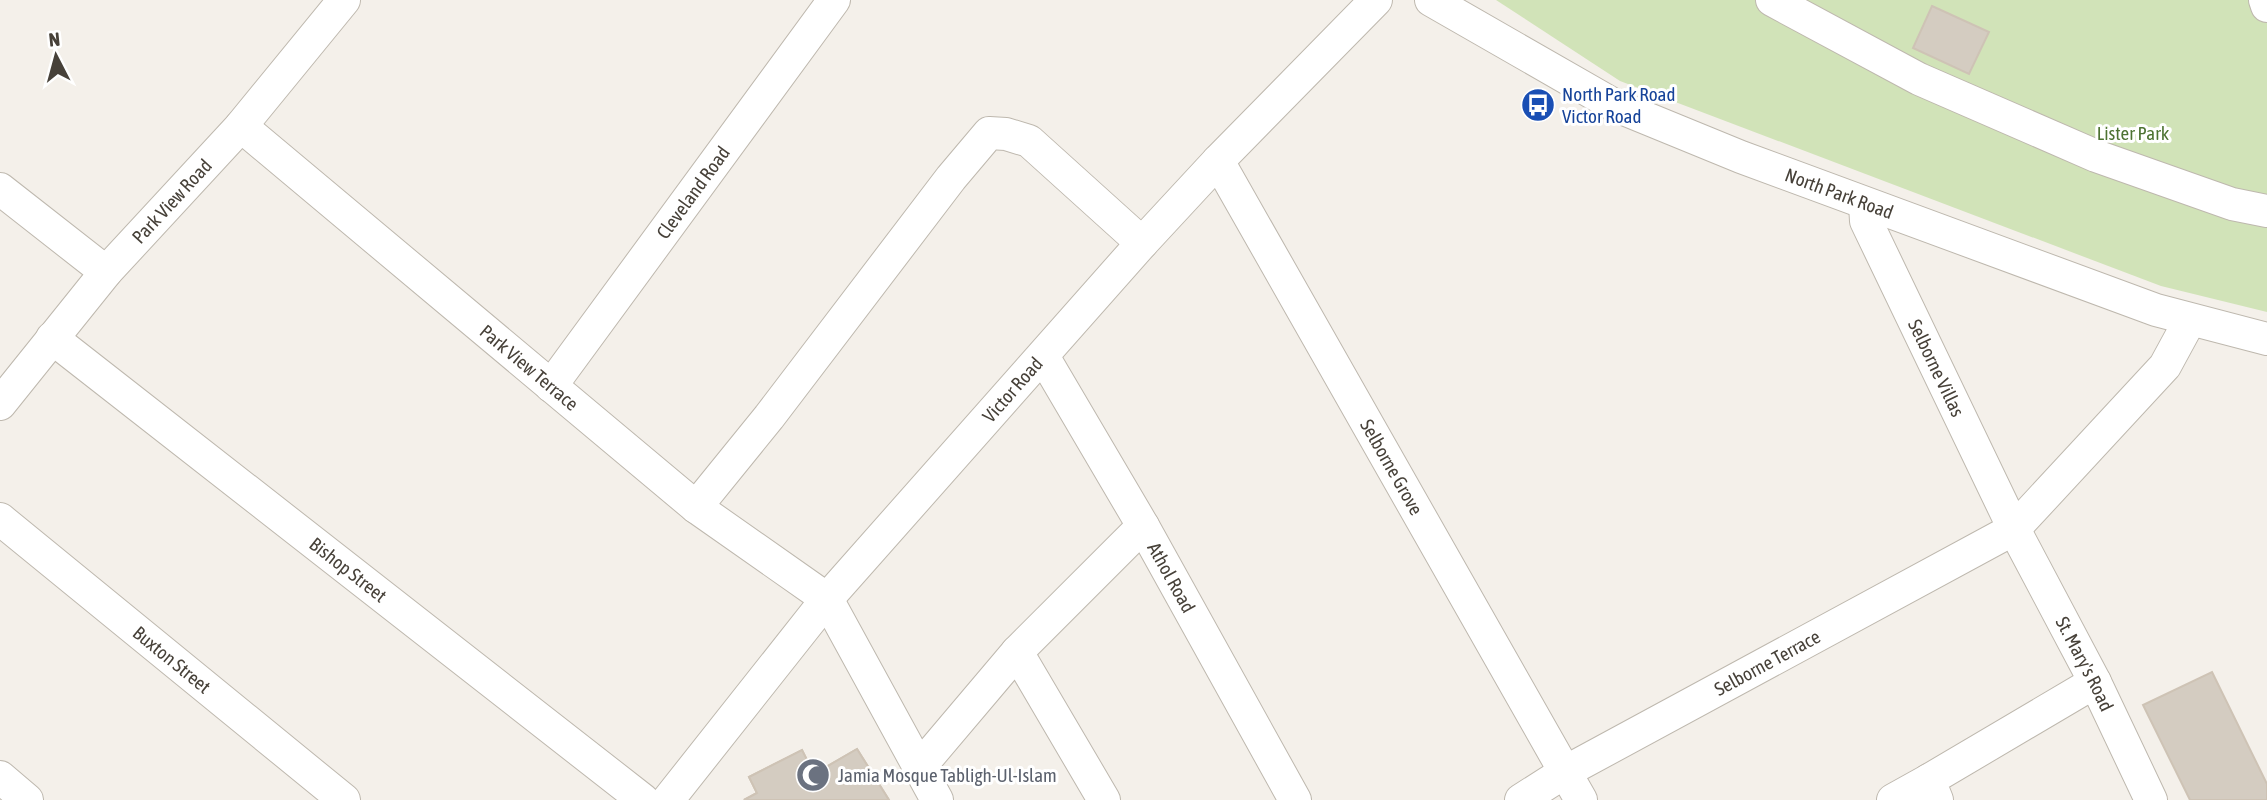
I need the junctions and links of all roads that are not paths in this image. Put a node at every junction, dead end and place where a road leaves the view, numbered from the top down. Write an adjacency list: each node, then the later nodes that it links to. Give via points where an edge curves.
1 (344, 0): 8 (street, Park View Road)
2 (834, 0): 19 (street, Cleveland Road)
3 (1376, 0): 9 (street, Victor Road)
4 (1431, 0): 11 (street, North Park Road, via 1614,105)
5 (1772, 0): 12 (street, via 1919,79 2096,156)
6 (2265, 0): 7 (street)
7 (2267, 6)
8 (242, 126): 14 (street, Park View Road); 19 (street, Park View Terrace)
9 (1218, 161): 13 (street, Victor Road); 29 (street, Selborne Grove)
10 (0, 189): 14 (street)
11 (1865, 204): 15 (street, North Park Road); 24 (street, Selborne Villas, via 1866,221)
12 (2267, 212)
13 (1142, 243): 18 (street, Victor Road); 21 (street, via 1029,141 989,133)
14 (106, 272): 16 (street, Park View Road)
15 (2190, 320): 17 (street, North Park Road); 24 (street, Selborne Terrace, via 2165,366)
16 (52, 338): 20 (street, Park View Road); 34 (street, Bishop Street)
17 (2267, 339)
18 (1043, 356): 23 (street, Athol Road); 25 (street, Victor Road)
19 (551, 386): 21 (street, Park View Terrace)
20 (0, 404)
21 (696, 507): 25 (street, Park View Terrace)
22 (0, 519): 33 (street, Buxton Street)
23 (1143, 526): 26 (street); 38 (street, Athol Road)
24 (2014, 529): 27 (street, St. Mary's Road); 29 (street, Selborne Terrace)
25 (827, 599): 28 (street); 35 (street, Victor Road)
26 (1017, 652): 28 (street); 37 (street)
27 (2095, 682): 31 (street); 42 (street, St. Mary's Road)
28 (918, 769): 36 (street)
29 (1565, 772): 39 (street, Selborne Terrace); 40 (street, Selborne Grove)
30 (0, 777): 32 (street)
31 (1933, 790): 41 (street)
32 (27, 800)
33 (344, 800)
34 (643, 800)
35 (668, 800)
36 (937, 800)
37 (1104, 800)
38 (1295, 800)
39 (1521, 800)
40 (1581, 800)
41 (1893, 800)
42 (2151, 800)

